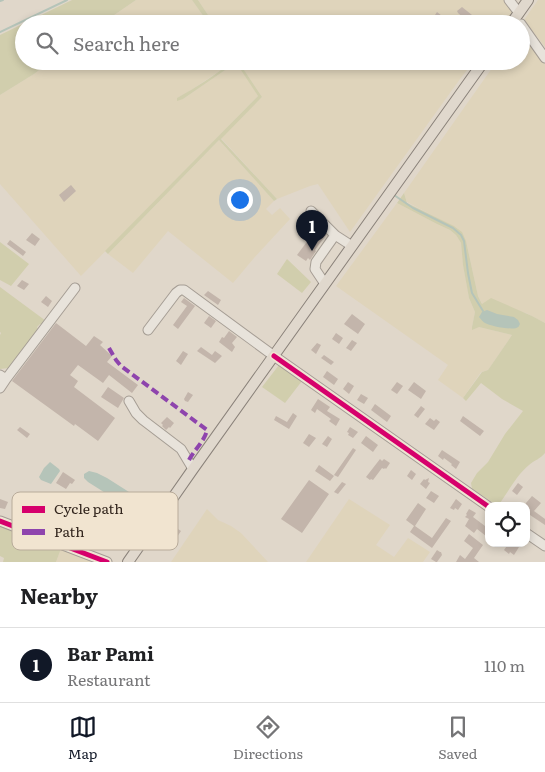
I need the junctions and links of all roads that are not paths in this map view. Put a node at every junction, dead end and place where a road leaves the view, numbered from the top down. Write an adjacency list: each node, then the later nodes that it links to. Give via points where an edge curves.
1 (509, 0): 3 (street)
2 (528, 0): 4 (main road)
3 (516, 15)
4 (520, 15)
5 (530, 37): 6 (street)
6 (545, 58)
7 (478, 70): 10 (main road)
8 (310, 211): 9 (street)
9 (335, 235): 10 (street); 11 (street, via 314,265)
10 (352, 246): 11 (main road)
11 (325, 284): 14 (main road)
12 (75, 288): 15 (street)
13 (148, 330): 14 (street, via 176,293 184,290)
14 (274, 356): 18 (main road); 20 (street)
15 (3, 377): 16 (street)
16 (0, 388)
17 (129, 401): 18 (street, via 143,420 181,449)
18 (193, 469): 19 (main road)
19 (177, 492)
20 (485, 504)
21 (0, 521): 22 (street)
22 (12, 526)
23 (530, 536): 24 (street)
24 (545, 546)
25 (76, 550): 27 (street)
26 (136, 550): 28 (main road)
27 (107, 562)
28 (128, 562)

